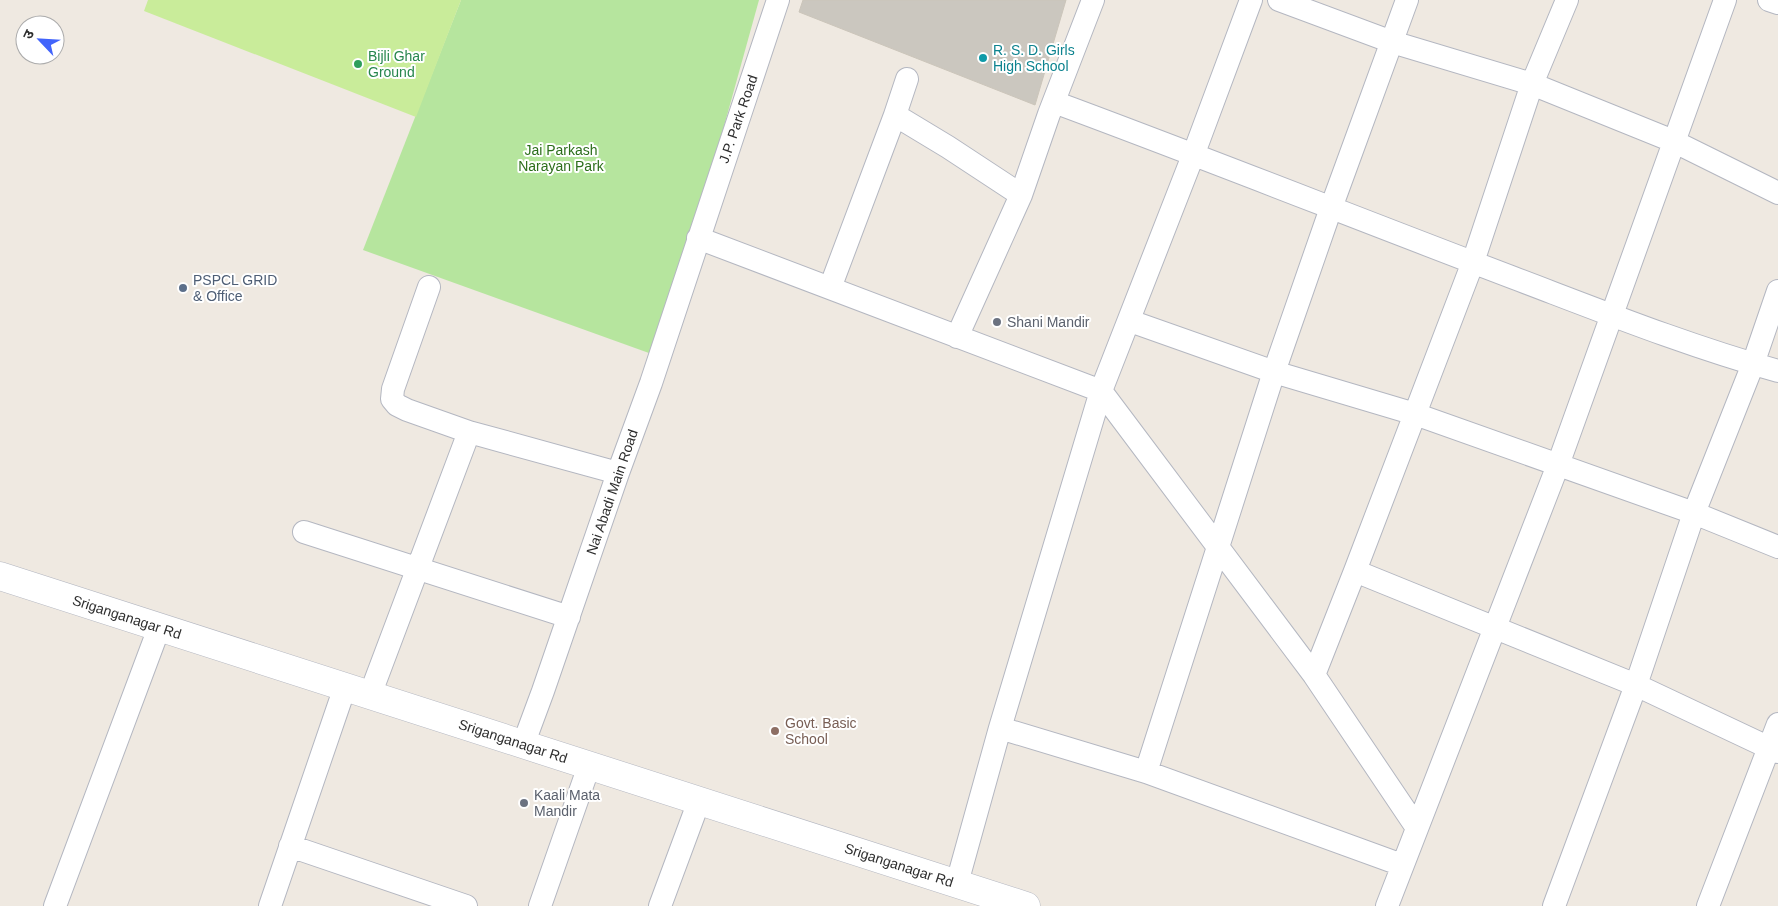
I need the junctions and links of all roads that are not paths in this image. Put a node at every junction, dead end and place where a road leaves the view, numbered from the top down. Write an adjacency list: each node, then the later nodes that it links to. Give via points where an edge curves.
1 (778, 0): 20 (street, J.P. Park Road)
2 (1093, 0): 13 (street)
3 (1251, 0): 16 (street)
4 (1279, 0): 10 (street)
5 (1407, 0): 10 (street)
6 (1567, 0): 12 (street)
7 (1725, 0): 15 (street)
8 (1769, 0): 9 (street)
9 (1778, 3)
10 (1392, 42): 12 (street); 19 (street)
11 (907, 79): 14 (street)
12 (1532, 84): 15 (street); 21 (street)
13 (1054, 102): 16 (street); 18 (street)
14 (895, 115): 18 (street); 23 (street)
15 (1674, 141): 17 (street); 25 (street)
16 (1194, 153): 19 (street); 26 (street)
17 (1778, 193)
18 (1021, 195): 27 (street)
19 (1331, 208): 21 (street); 30 (street)
20 (698, 238): 23 (street); 35 (street, Nai Abadi Main Road)
21 (1473, 262): 25 (street); 32 (street)
22 (429, 288): 33 (street, via 392,399 407,410)
23 (830, 288): 27 (street)
24 (1778, 291): 28 (street)
25 (1611, 315): 28 (street); 34 (street)
26 (1130, 321): 30 (street); 31 (street)
27 (957, 337): 31 (street)
28 (1752, 364): 29 (street); 36 (street)
29 (1778, 371)
30 (1274, 372): 32 (street); 38 (street)
31 (1101, 391): 38 (street); 50 (street)
32 (1415, 414): 34 (street); 41 (street)
33 (469, 432): 35 (street); 40 (street)
34 (1558, 465): 36 (street); 45 (street)
35 (618, 473): 43 (street, Nai Abadi Main Road)
36 (1694, 513): 39 (street); 47 (street)
37 (304, 532): 40 (street)
38 (1216, 547): 46 (street); 54 (street)
39 (1778, 547)
40 (418, 568): 43 (street); 48 (street)
41 (1355, 571): 45 (street); 46 (street)
42 (0, 576): 44 (main road, Sriganganagar Rd)
43 (569, 617): 51 (street, Nai Abadi Main Road)
44 (159, 628): 48 (main road, Sriganganagar Rd); 60 (street)
45 (1495, 629): 47 (street); 56 (street)
46 (1314, 675): 56 (street)
47 (1636, 685): 52 (street); 67 (street)
48 (357, 691): 51 (main road, Sriganganagar Rd); 57 (street)
49 (1778, 724): 52 (street)
50 (1000, 728): 54 (street); 59 (street)
51 (523, 745): 53 (main road, Sriganganagar Rd)
52 (1773, 750): 68 (street)
53 (589, 766): 55 (main road, Sriganganagar Rd); 63 (street)
54 (1146, 772): 58 (street)
55 (699, 801): 59 (main road, Sriganganagar Rd); 64 (street)
56 (1417, 828): 58 (street)
57 (290, 846): 61 (street); 62 (street)
58 (1402, 865): 66 (street)
59 (957, 883): 65 (main road, Sriganganagar Rd)
60 (55, 906)
61 (270, 906)
62 (466, 906)
63 (540, 906)
64 (660, 906)
65 (1026, 906)
66 (1387, 906)
67 (1554, 906)
68 (1708, 906)

